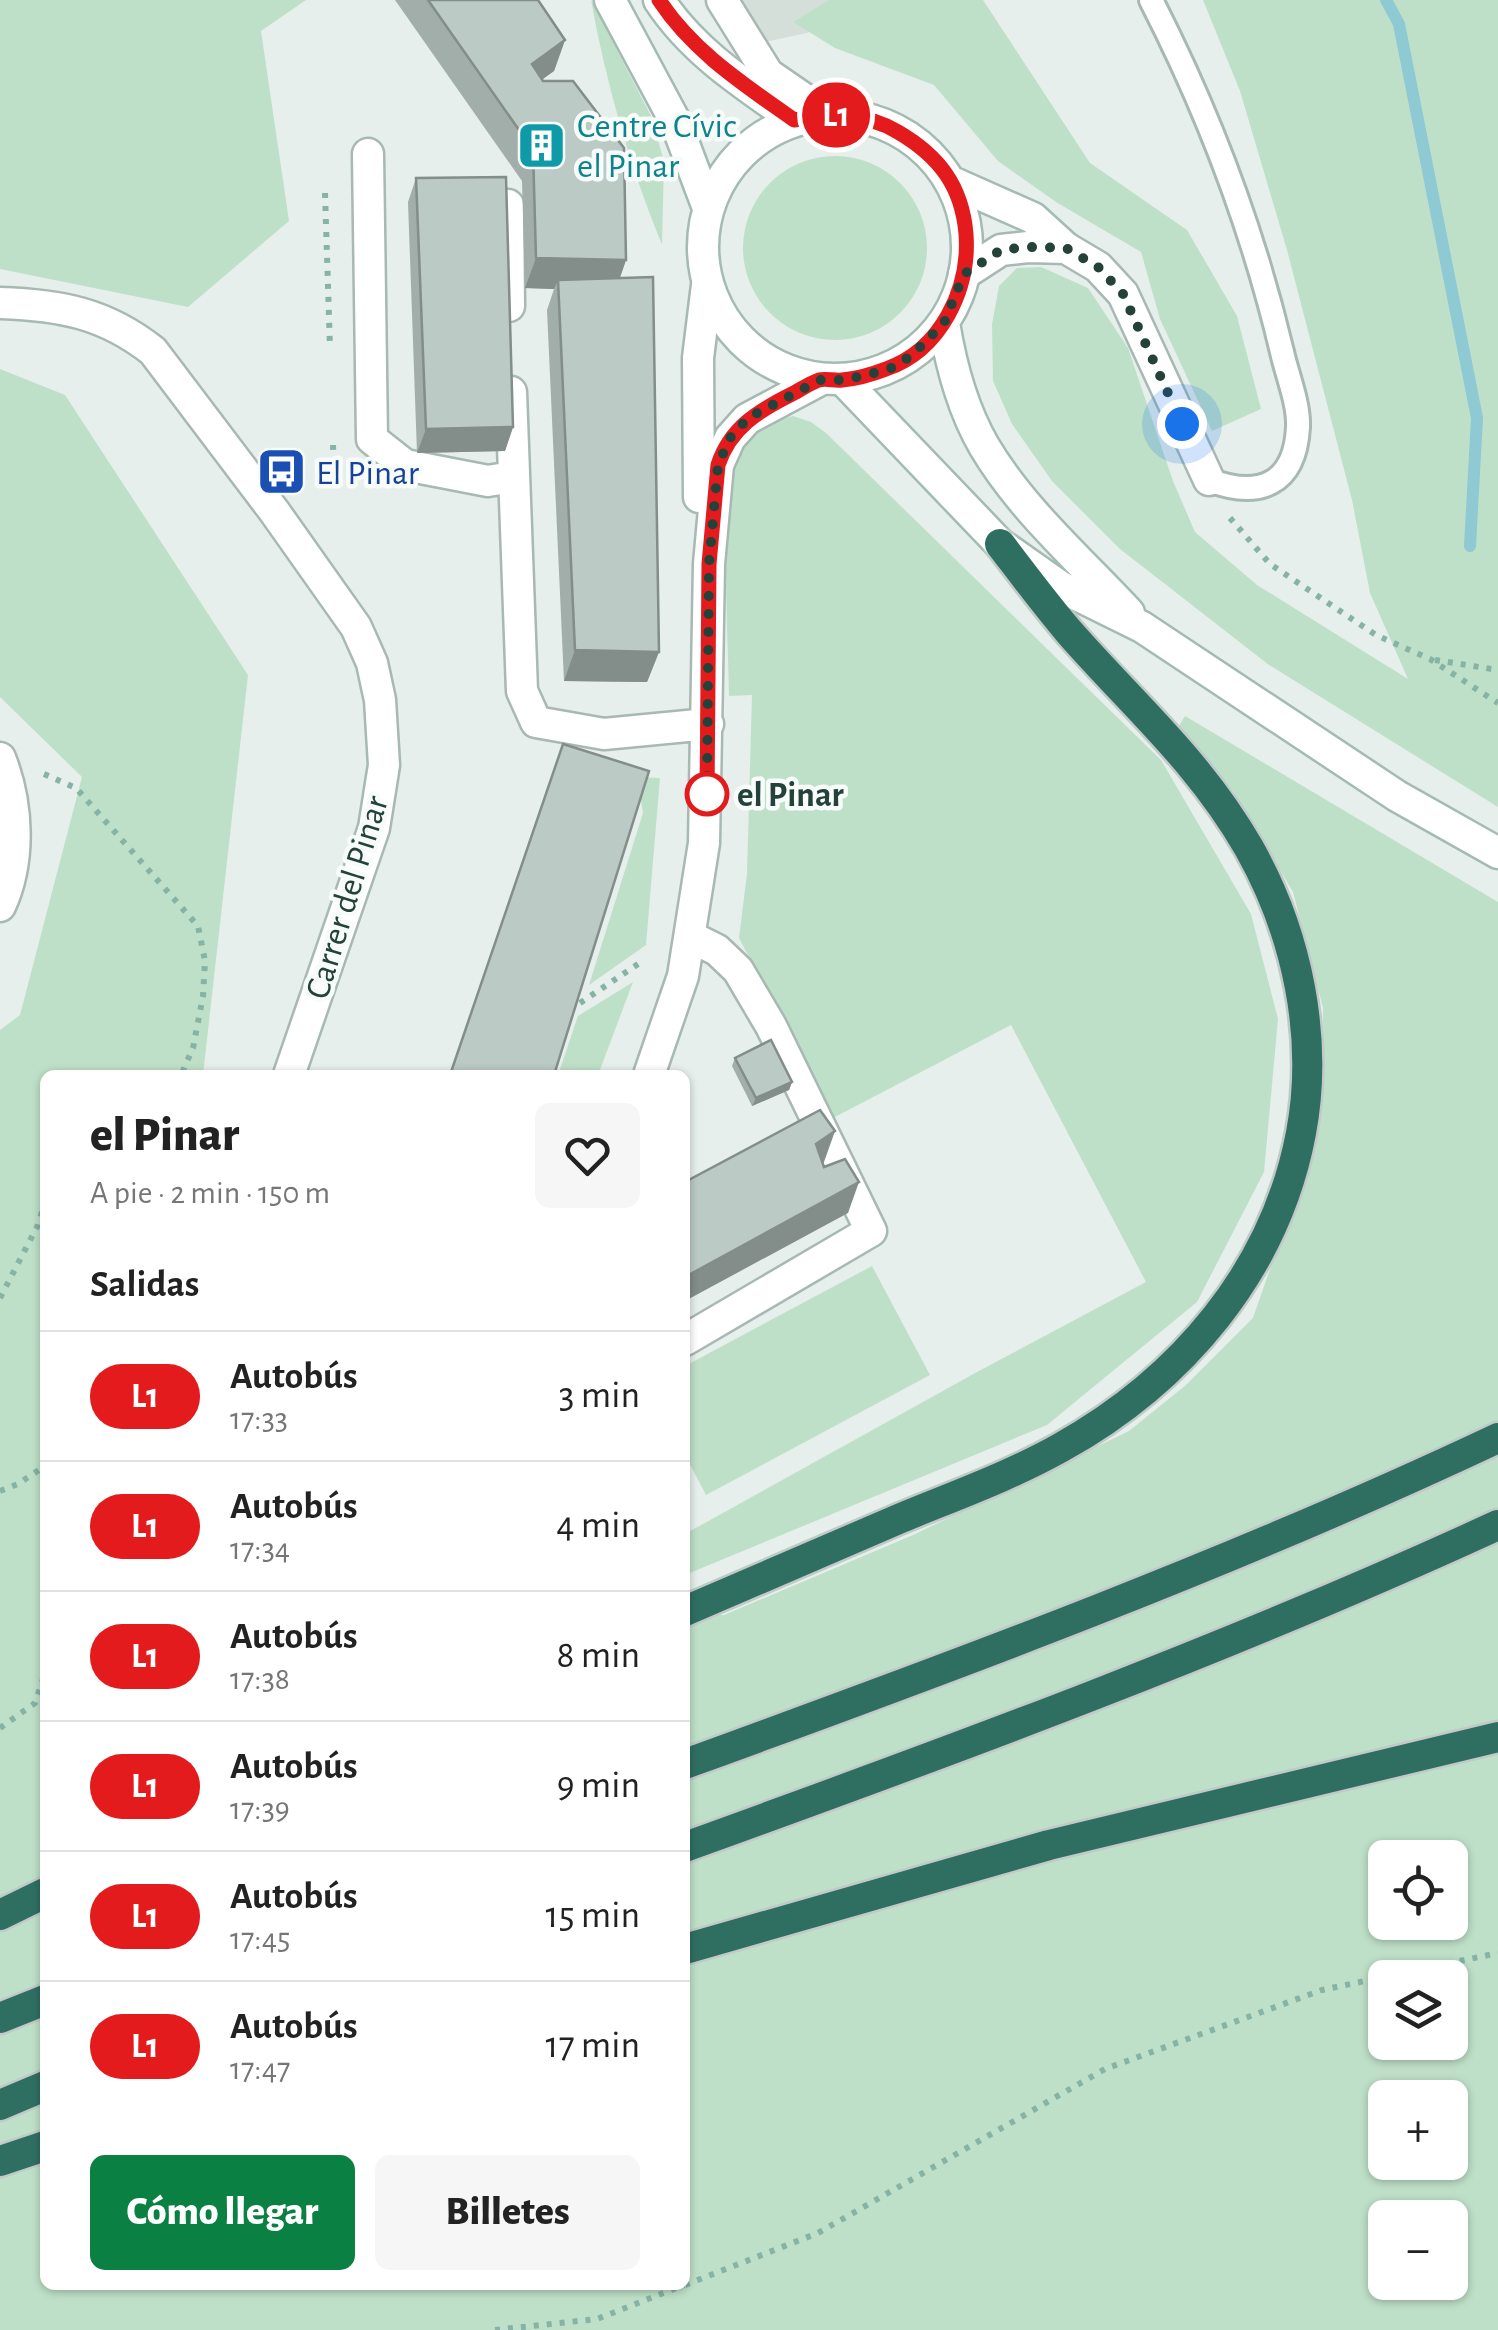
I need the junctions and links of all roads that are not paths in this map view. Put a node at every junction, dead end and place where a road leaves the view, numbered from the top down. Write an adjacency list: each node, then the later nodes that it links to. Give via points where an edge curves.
1 (610, 0): 10 (street, via 676,123)
2 (659, 0): 6 (street, via 715,63)
3 (722, 0): 5 (street, via 768,74)
4 (1151, 0): 18 (lane, via 1193,82 1245,224 1298,422 1285,472 1264,488 1234,490)
5 (826, 114): 6 (street); 8 (street, via 888,126 915,142)
6 (794, 120): 10 (street, via 740,153)
7 (368, 154): 17 (street, via 372,439 404,465 488,481)
8 (954, 182): 11 (street, via 1033,218); 12 (street, via 965,222)
9 (508, 206): 17 (street)
10 (708, 208): 13 (street, via 702,260)
11 (1066, 248): 12 (street, via 1001,250); 18 (street, via 1098,267 1123,294)
12 (964, 274): 15 (street)
13 (707, 286): 16 (street, via 750,350 771,364); 20 (street, via 698,358 699,504)
14 (0, 303): 27 (street, Carrer del Pinar, via 98,316 152,351 356,627 372,663 384,730 374,828)
15 (944, 323): 16 (street, via 891,368); 21 (street, via 961,397 991,457)
16 (832, 380): 19 (street); 20 (street, via 748,418 730,438 718,465)
17 (512, 477): 22 (street, via 522,691 536,722 604,734)
18 (1209, 480)
19 (1000, 544): 21 (street, via 1062,587); 32 (highway, via 1071,634 1192,763 1267,884 1290,940 1307,1049 1297,1152 1264,1240 1238,1286 1174,1368 1143,1393 1060,1448 1004,1475)
20 (709, 564): 22 (street)
21 (1142, 626): 24 (street, via 1397,796)
22 (708, 724): 26 (street)
23 (4, 768): 25 (street, via 16,822)
24 (1498, 853)
25 (0, 906)
26 (692, 937): 28 (street); 29 (street, via 738,970 871,1231)
27 (291, 1070)
28 (651, 1070)
29 (690, 1337)
30 (1498, 1438): 34 (highway, via 1193,1572)
31 (1498, 1525): 35 (highway, via 1256,1632)
32 (690, 1608)
33 (1498, 1738): 38 (highway, via 1050,1845)
34 (690, 1762)
35 (690, 1845)
36 (40, 1895): 37 (highway)
37 (0, 1915)
38 (690, 1948)
39 (40, 2002): 40 (highway)
40 (0, 2018)
41 (40, 2088): 42 (highway)
42 (0, 2105)
43 (40, 2148): 44 (highway)
44 (0, 2161)

